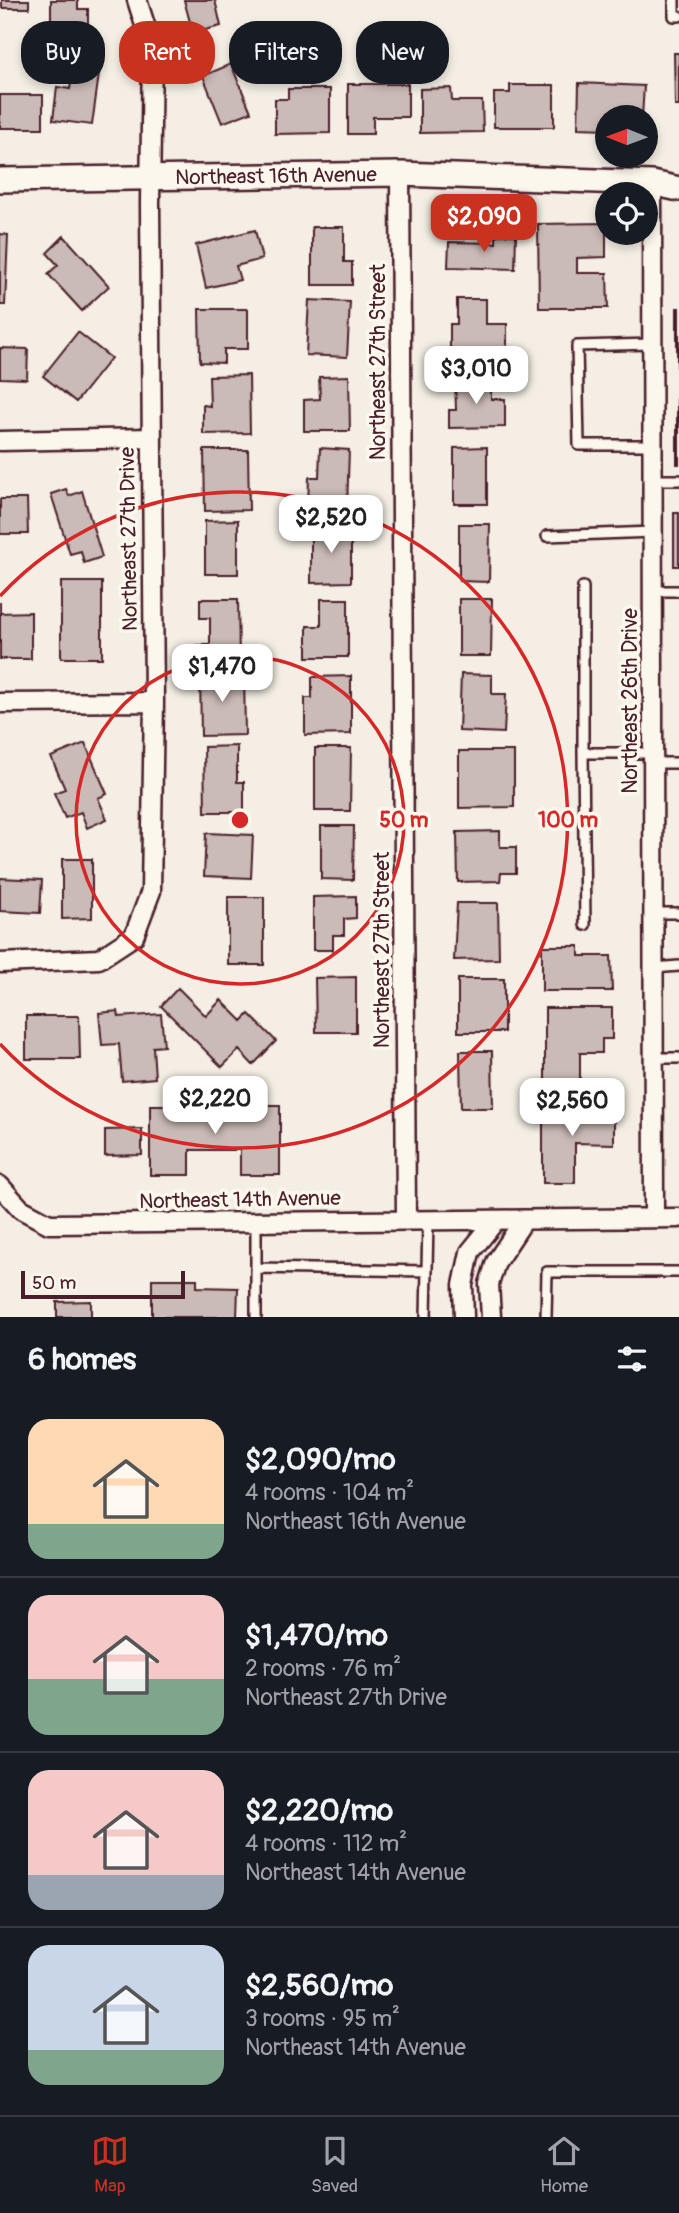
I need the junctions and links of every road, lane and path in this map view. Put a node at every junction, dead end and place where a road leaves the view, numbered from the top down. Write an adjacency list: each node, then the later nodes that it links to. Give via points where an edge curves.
1 (137, 0): 5 (street, Northeast 27th Drive, via 152,47)
2 (674, 0): 3 (lane, via 674,16)
3 (679, 16)
4 (400, 174): 5 (street, Northeast 16th Avenue); 8 (street, Northeast 16th Avenue); 42 (street, Northeast 27th Street)
5 (150, 179): 6 (street, Northeast 16th Avenue); 14 (street, Northeast 27th Drive)
6 (0, 180)
7 (679, 181): 9 (street)
8 (624, 182)
9 (658, 183)
10 (658, 184): 11 (street, Northeast 16th Avenue)
11 (679, 189)
12 (652, 245): 13 (street, Northeast 26th Drive)
13 (652, 344): 16 (street, Northeast 26th Drive); 16 (lane, via 577,346 579,445)
14 (151, 438): 15 (street); 24 (street, Northeast 27th Drive)
15 (0, 441)
16 (652, 446): 17 (street, Northeast 26th Drive)
17 (652, 480): 18 (lane); 19 (street, Northeast 26th Drive)
18 (679, 480)
19 (653, 532): 20 (lane); 22 (street, Northeast 26th Drive)
20 (547, 536)
21 (583, 587): 26 (lane)
22 (653, 591): 23 (lane); 27 (street, Northeast 26th Drive)
23 (679, 591)
24 (154, 702): 25 (street); 32 (street, Northeast 27th Drive, via 151,891 134,936 99,959)
25 (0, 703)
26 (583, 753): 27 (lane); 31 (lane)
27 (653, 758): 28 (lane); 30 (street, Northeast 26th Drive)
28 (679, 763)
29 (679, 913): 30 (lane)
30 (654, 914): 34 (street, Northeast 26th Drive)
31 (585, 925)
32 (0, 963)
33 (679, 967): 34 (lane)
34 (654, 968): 35 (street, Northeast 26th Drive)
35 (654, 1058): 36 (lane); 38 (street, Northeast 26th Drive)
36 (679, 1058)
37 (2, 1192): 44 (street, Northeast 14th Avenue, via 49,1224)
38 (654, 1218): 39 (street, Northeast 14th Avenue); 41 (street, Northeast 14th Avenue)
39 (679, 1218)
40 (496, 1220): 41 (street, Northeast 14th Avenue); 43 (street, Northeast 14th Avenue); 50 (street, via 470,1252 463,1285)
41 (524, 1220): 51 (street, via 496,1262 489,1284)
42 (406, 1221): 43 (street, Northeast 14th Avenue); 44 (street, Northeast 14th Avenue)
43 (428, 1221): 46 (lane)
44 (256, 1223): 45 (lane)
45 (256, 1268): 46 (lane); 48 (lane)
46 (427, 1271): 49 (lane)
47 (679, 1272): 52 (lane, via 547,1272)
48 (256, 1317)
49 (426, 1317)
50 (464, 1317)
51 (491, 1317)
52 (546, 1317)

